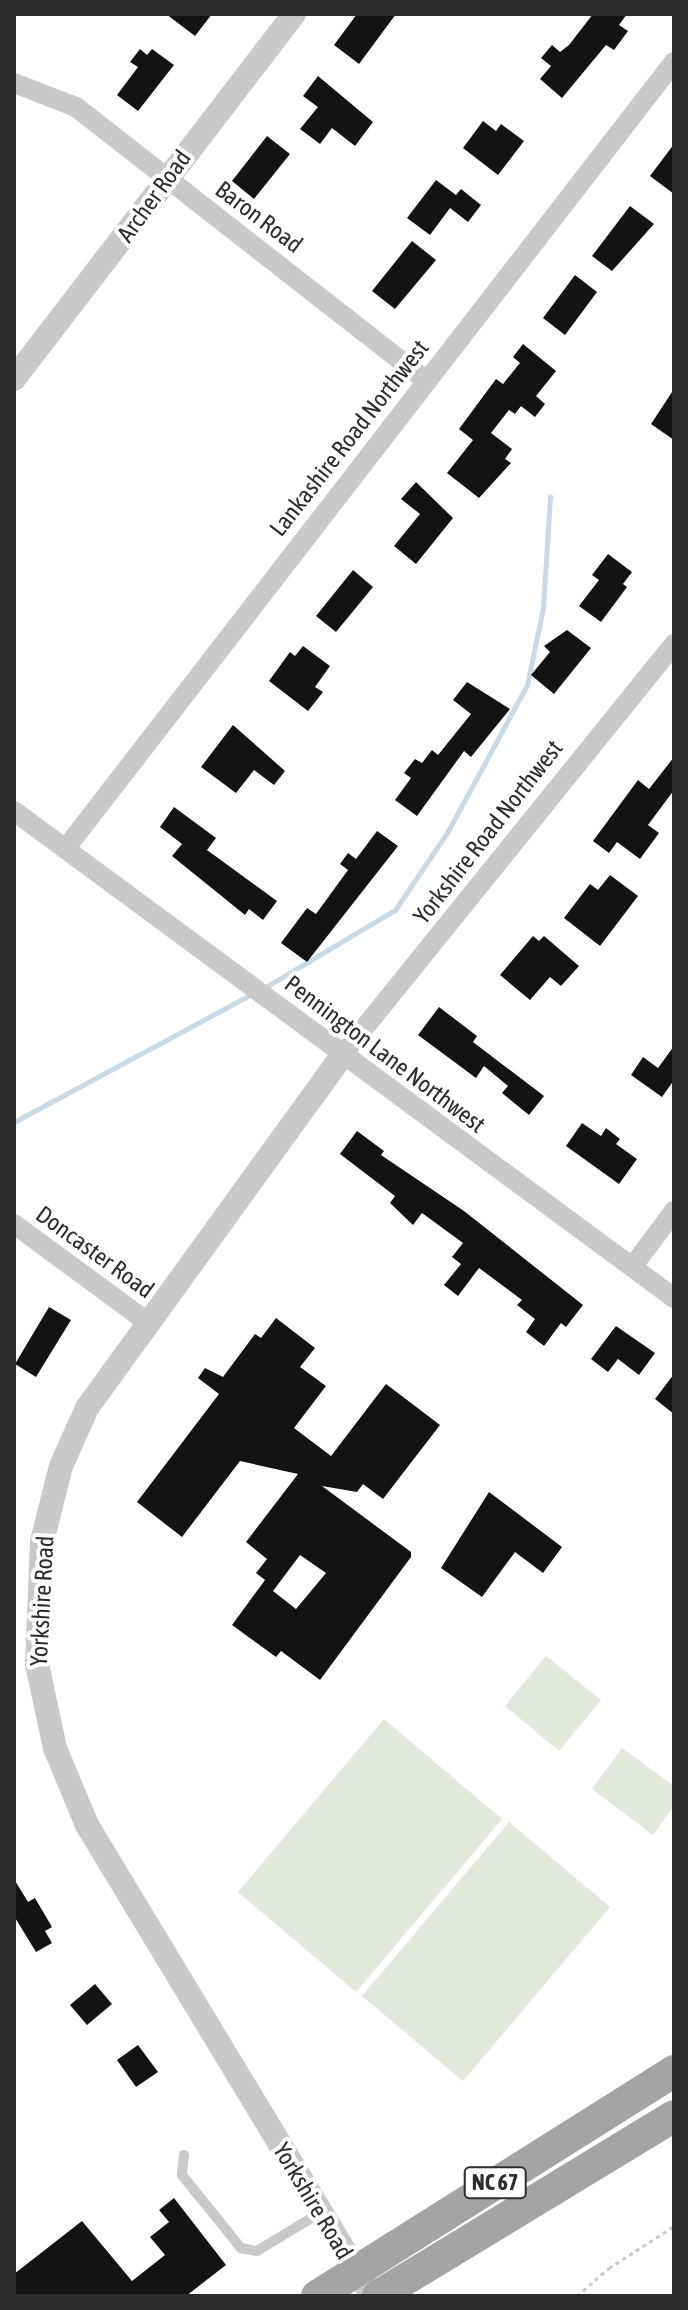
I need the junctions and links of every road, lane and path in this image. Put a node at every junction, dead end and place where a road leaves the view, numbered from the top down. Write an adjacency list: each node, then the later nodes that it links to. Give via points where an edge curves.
1 (294, 14): 4 (street, Archer Road)
2 (674, 62): 6 (street, Lankashire Road Northwest)
3 (14, 83): 4 (street, Baron Road, via 76,107)
4 (165, 179): 5 (street, Archer Road); 6 (street, Baron Road)
5 (14, 379)
6 (425, 380): 9 (street, Lankashire Road Northwest)
7 (674, 644): 10 (street, Yorkshire Road Northwest)
8 (14, 811): 9 (street, Pennington Lane Northwest)
9 (66, 848): 10 (street, Pennington Lane Northwest)
10 (344, 1053): 13 (street, Pennington Lane Northwest); 15 (street, Yorkshire Road)
11 (674, 1211): 13 (street)
12 (14, 1224): 15 (street, Doncaster Road)
13 (633, 1266): 14 (street, Pennington Lane Northwest)
14 (674, 1298)
15 (146, 1321): 19 (street, Yorkshire Road, via 87,1408 61,1466 40,1558 40,1688 55,1748 87,1825)
16 (674, 2071): 21 (main road, NC 67)
17 (674, 2116): 21 (main road, NC 67)
18 (184, 2155): 19 (lane, via 182,2175 241,2248 257,2251)
19 (318, 2214): 21 (street, Yorkshire Road)
20 (674, 2226): 23 (path)
21 (369, 2288): 22 (main road, NC 67)
22 (317, 2296)
23 (577, 2296)

